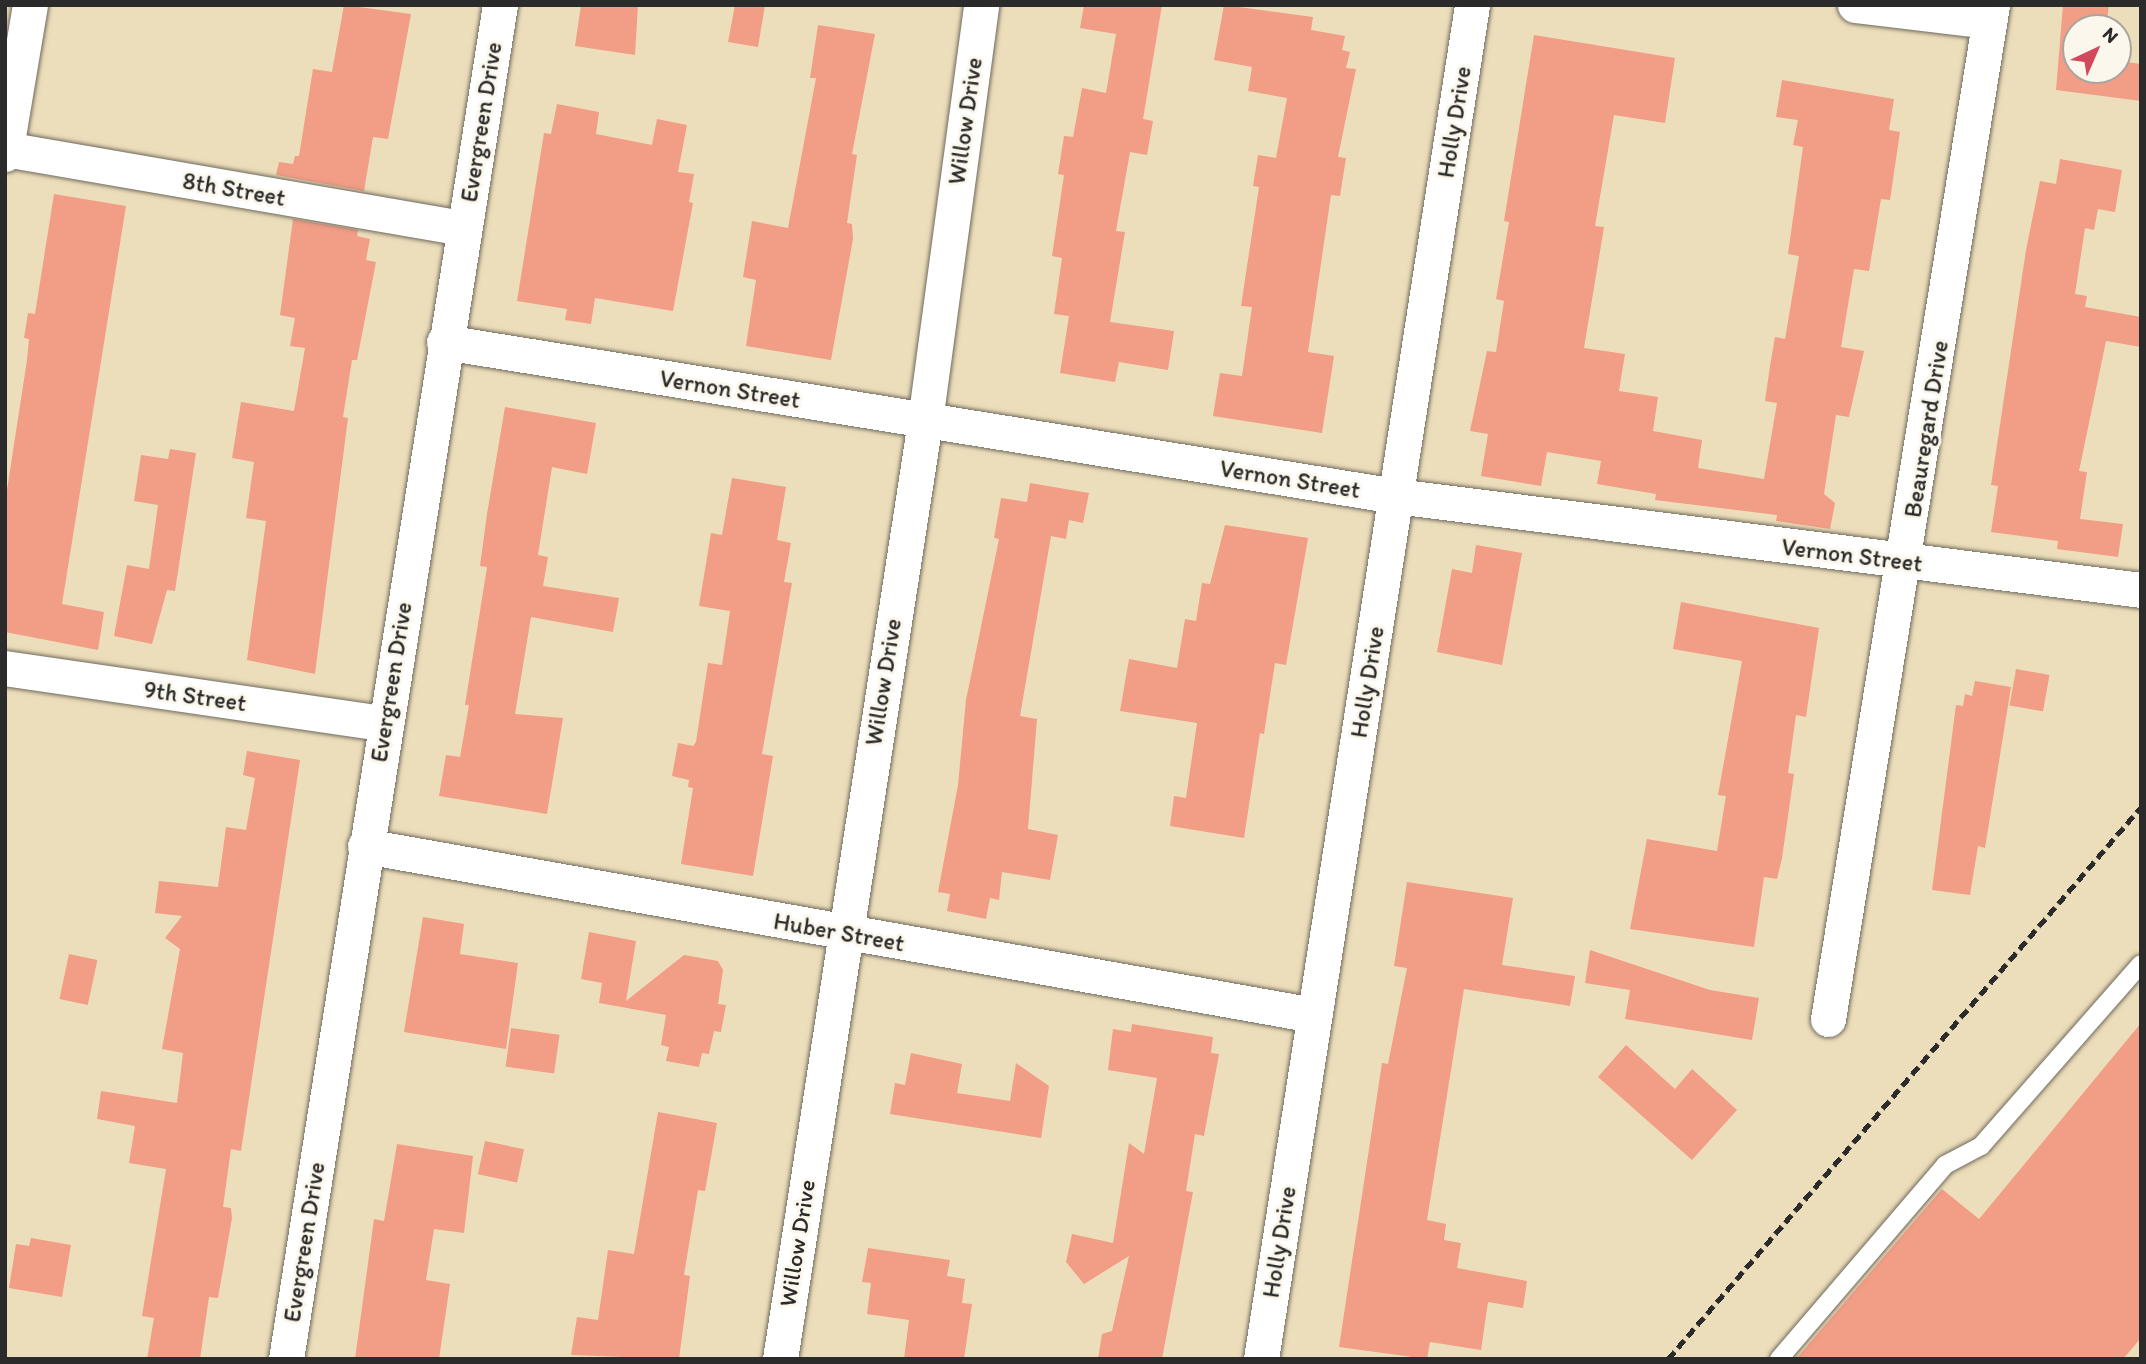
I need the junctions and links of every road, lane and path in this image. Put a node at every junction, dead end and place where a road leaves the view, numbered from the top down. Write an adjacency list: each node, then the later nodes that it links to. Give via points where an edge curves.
1 (30, 5): 7 (street)
2 (500, 5): 8 (street, Evergreen Drive)
3 (981, 5): 10 (street, Willow Drive)
4 (1472, 5): 11 (street, Holly Drive)
5 (1855, 5): 6 (street)
6 (1991, 13): 12 (street, Beauregard Drive)
7 (5, 151): 8 (street, 8th Street)
8 (463, 228): 9 (street, Evergreen Drive)
9 (444, 342): 10 (street, Vernon Street); 15 (street, Evergreen Drive)
10 (925, 421): 11 (street, Vernon Street); 17 (street, Willow Drive)
11 (1396, 496): 12 (street, Vernon Street); 19 (street, Holly Drive)
12 (1905, 562): 13 (street, Vernon Street); 20 (street, Beauregard Drive)
13 (2141, 590)
14 (5, 668): 15 (street, 9th Street)
15 (384, 723): 16 (street, Evergreen Drive)
16 (365, 846): 17 (street, Huber Street); 21 (street, Evergreen Drive)
17 (844, 933): 19 (street, Huber Street); 22 (street, Willow Drive)
18 (2141, 964): 24 (lane, via 1981,1146 1945,1165)
19 (1314, 1015): 23 (street, Holly Drive)
20 (1828, 1019)
21 (286, 1359)
22 (780, 1359)
23 (1261, 1359)
24 (1779, 1359)

